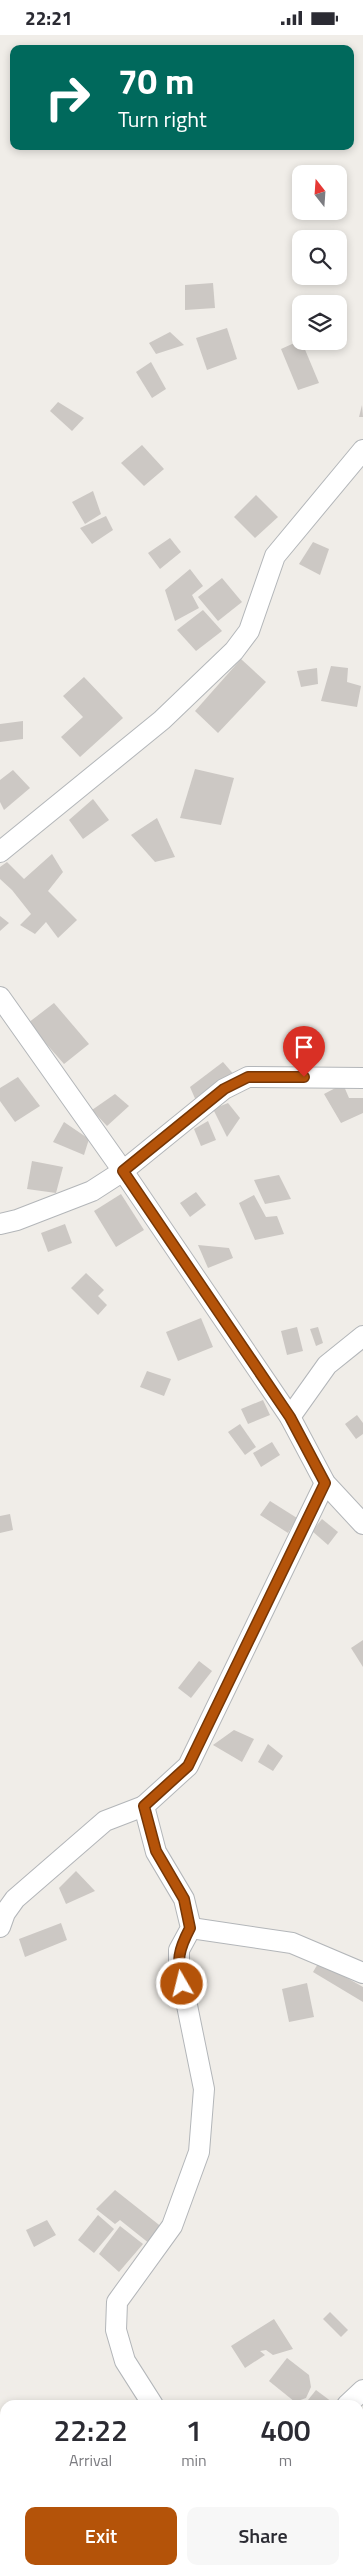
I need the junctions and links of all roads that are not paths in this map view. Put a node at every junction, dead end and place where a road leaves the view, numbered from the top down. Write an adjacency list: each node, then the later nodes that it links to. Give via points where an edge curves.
1 (363, 450): 2 (street, via 275,556 249,631 234,651 162,720)
2 (0, 852)
3 (0, 997): 5 (street)
4 (363, 1078): 5 (street, via 248,1077 224,1089)
5 (123, 1171): 6 (street, via 92,1191); 8 (street)
6 (0, 1224)
7 (363, 1336): 8 (street, via 327,1365)
8 (290, 1417): 9 (street)
9 (325, 1483): 10 (street); 11 (street, via 188,1766)
10 (363, 1524)
11 (144, 1806): 12 (street, via 105,1821 15,1899); 13 (street, via 156,1851 184,1899)
12 (0, 1927)
13 (190, 1928): 14 (street, via 292,1943); 16 (street, via 179,1950 179,1966 204,2089 199,2152 172,2226 117,2302 116,2330 124,2361)
14 (363, 1973)
15 (363, 2390): 17 (street)
16 (150, 2400)
17 (352, 2400)

